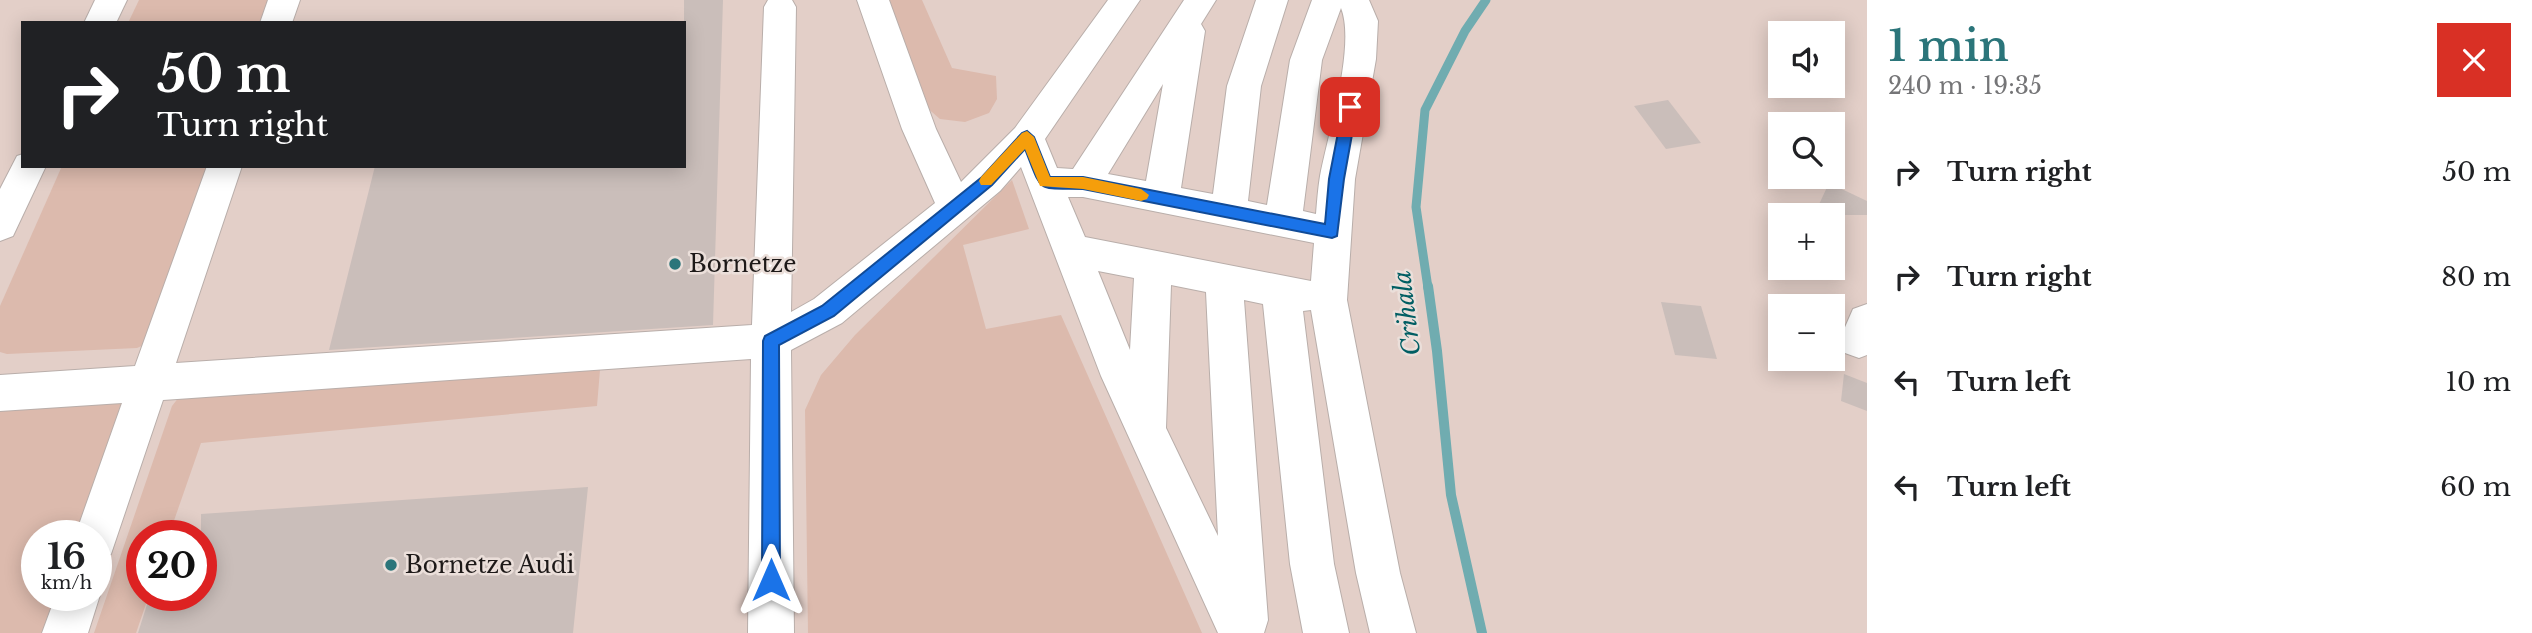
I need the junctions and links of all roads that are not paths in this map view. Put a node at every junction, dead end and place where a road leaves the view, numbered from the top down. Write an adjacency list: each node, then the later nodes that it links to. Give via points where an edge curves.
1 (111, 0): 10 (street)
2 (284, 0): 11 (street)
3 (873, 0): 17 (street, via 919,129)
4 (1124, 0): 12 (street)
5 (1272, 0): 18 (street, via 1244,86)
6 (1328, 0): 19 (street, via 1306,60)
7 (1353, 0): 21 (street, via 1362,21 1360,59 1337,179)
8 (780, 7): 27 (street)
9 (1196, 7): 15 (street); 16 (street)
10 (101, 21)
11 (277, 21)
12 (1027, 137): 15 (street); 17 (street, via 987,181)
13 (28, 168): 20 (street)
14 (224, 168): 28 (street)
15 (1064, 183): 16 (street); 22 (street)
16 (1161, 198): 18 (street)
17 (955, 207): 27 (street, via 828,311)
18 (1229, 212): 19 (street)
19 (1283, 222): 21 (street)
20 (0, 226)
21 (1332, 232): 26 (street)
22 (1072, 250): 23 (street); 30 (street)
23 (1153, 266): 24 (street); 30 (street)
24 (1224, 280): 25 (street); 35 (street)
25 (1281, 291): 26 (street); 36 (street, via 1312,564)
26 (1328, 300): 37 (street, via 1378,573)
27 (771, 341): 28 (street); 34 (street)
28 (149, 383): 29 (street); 31 (street)
29 (0, 393)
30 (1147, 431): 35 (street)
31 (102, 520)
32 (73, 611): 33 (street)
33 (65, 633)
34 (771, 633)
35 (1243, 633)
36 (1326, 633)
37 (1394, 633)

